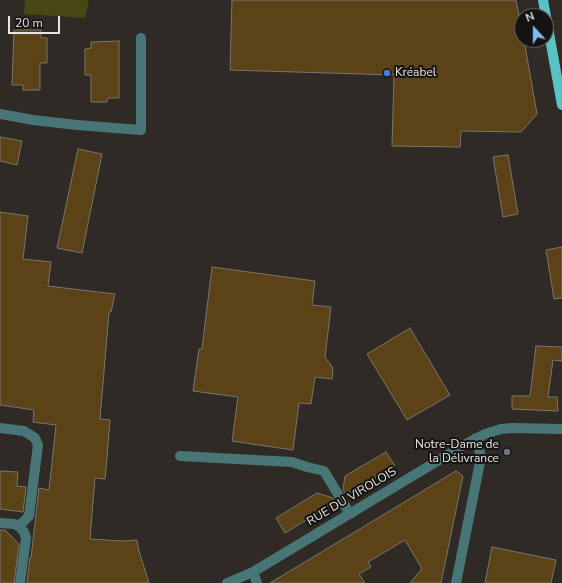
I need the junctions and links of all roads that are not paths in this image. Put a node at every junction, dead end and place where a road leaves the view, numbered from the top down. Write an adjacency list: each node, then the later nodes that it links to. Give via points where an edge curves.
1 (543, 0): 3 (main road)
2 (141, 38): 4 (street, via 141,130 33,120)
3 (562, 106)
4 (0, 114)
5 (0, 428): 11 (street, via 24,431 36,438 38,445 29,516)
6 (562, 429): 7 (street, RUE DU VIROLOIS, via 501,429)
7 (476, 438): 9 (street, RUE DU VIROLOIS); 16 (street, via 481,456)
8 (180, 456): 9 (street, via 292,462 324,471)
9 (350, 514): 12 (street, RUE DU VIROLOIS)
10 (0, 523): 11 (street)
11 (19, 526): 13 (street, via 26,538)
12 (253, 572): 14 (street, RUE DU VIROLOIS); 15 (street)
13 (20, 583)
14 (227, 583)
15 (257, 583)
16 (456, 583)

